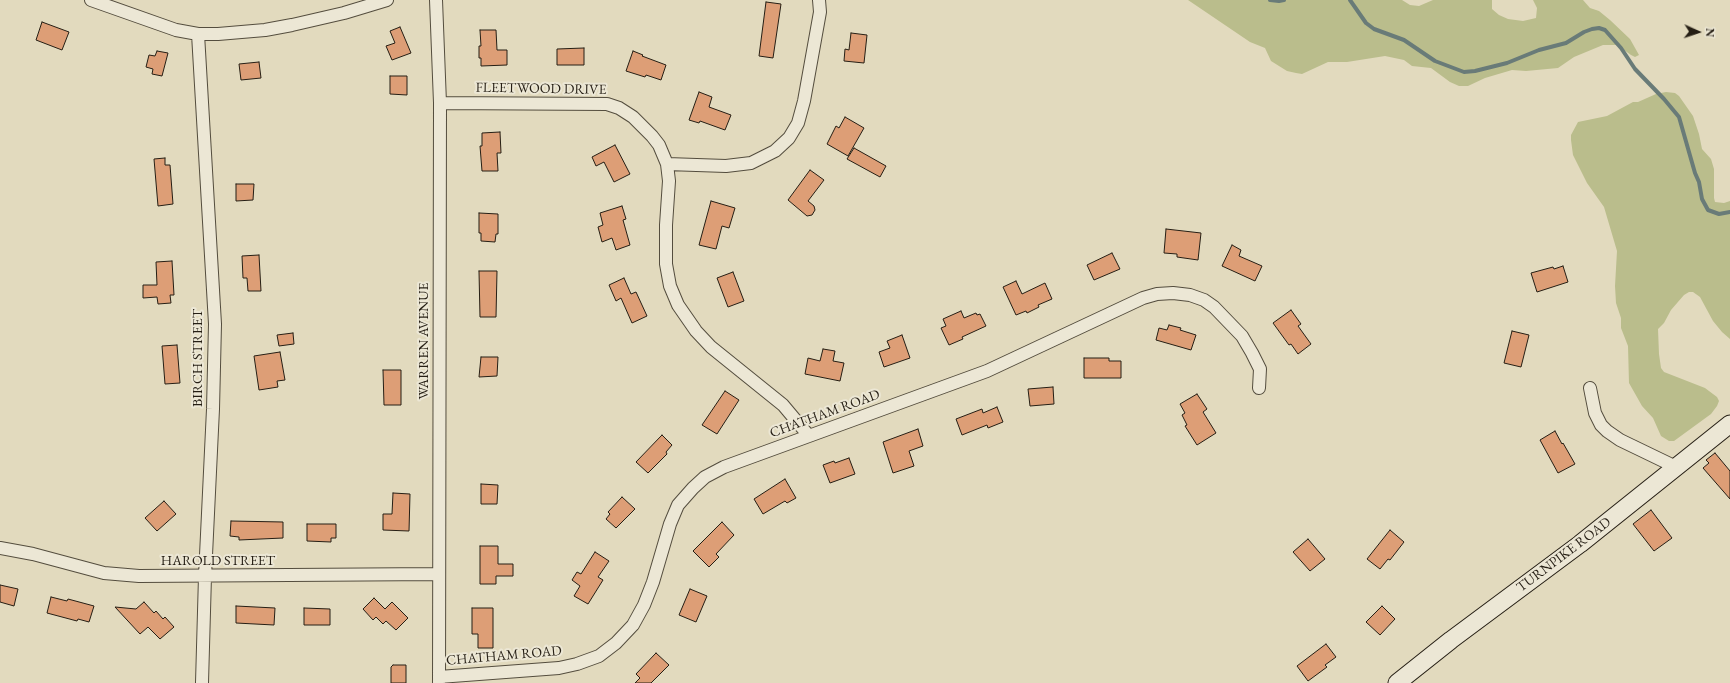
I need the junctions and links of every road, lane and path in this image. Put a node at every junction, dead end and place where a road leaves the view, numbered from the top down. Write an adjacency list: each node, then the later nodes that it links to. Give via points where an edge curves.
1 (91, 0): 5 (street, via 153,23)
2 (387, 0): 5 (street, via 325,18 265,30)
3 (436, 0): 6 (street, WARREN AVENUE)
4 (819, 0): 7 (street, via 820,10 804,101 798,123 790,138 769,155 751,163 726,166)
5 (198, 34): 15 (street, BIRCH STREET, via 215,324)
6 (440, 103): 7 (street, FLEETWOOD DRIVE, via 607,104 626,112 643,126 659,145); 14 (street, WARREN AVENUE)
7 (667, 164): 11 (street, FLEETWOOD DRIVE, via 669,181 665,254 668,278 676,301 684,316 711,347 783,405)
8 (1259, 388): 11 (street, CHATHAM ROAD, via 1260,369 1242,336 1204,300 1173,292 1144,298 987,371)
9 (1590, 388): 12 (street, via 1595,413 1607,431)
10 (1730, 424): 12 (main road, TURNPIKE ROAD)
11 (809, 436): 16 (street, CHATHAM ROAD, via 724,468 705,477 693,488 678,505 653,582 633,625 599,656 559,668)
12 (1676, 467): 18 (main road, TURNPIKE ROAD, via 1580,544 1450,640)
13 (0, 548): 15 (street, HAROLD STREET, via 112,574)
14 (439, 574): 15 (street, HAROLD STREET); 16 (street, WARREN AVENUE)
15 (205, 576): 17 (street, BIRCH STREET)
16 (439, 680)
17 (202, 683)
18 (1397, 683)

